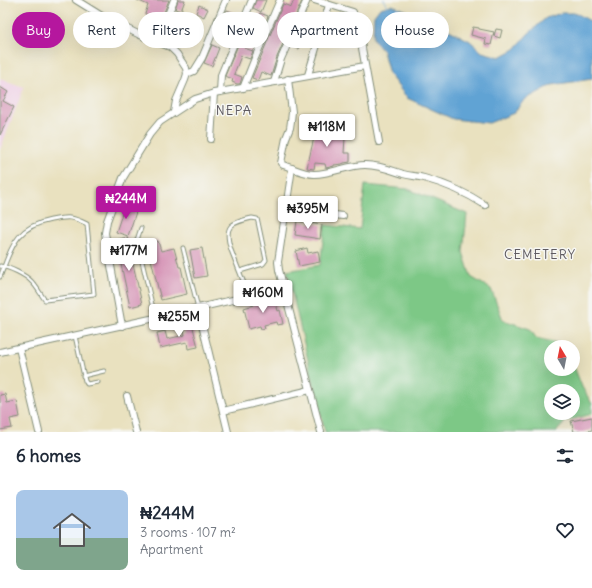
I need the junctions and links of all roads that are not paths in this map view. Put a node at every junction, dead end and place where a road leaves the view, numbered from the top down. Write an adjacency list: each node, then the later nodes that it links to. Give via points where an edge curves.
1 (76, 0): 10 (street)
2 (174, 0): 9 (street)
3 (226, 0): 13 (street, via 202,58 194,71)
4 (252, 0): 18 (street, via 221,75)
5 (280, 0): 17 (street)
6 (307, 0): 16 (street, via 281,59)
7 (314, 0): 8 (street)
8 (329, 5): 12 (street, via 353,12 360,26); 14 (street)
9 (169, 12)
10 (138, 34)
11 (170, 48): 13 (street, via 177,54)
12 (365, 66): 14 (street); 21 (street)
13 (187, 74): 19 (street)
14 (308, 76): 15 (street)
15 (288, 79): 16 (street); 22 (street, via 292,112 281,163)
16 (274, 82): 17 (street)
17 (243, 88): 18 (street)
18 (217, 92): 19 (street, via 195,99); 20 (street)
19 (174, 112): 35 (street, via 160,122 150,134 124,178 107,221 106,232)
20 (211, 139)
21 (379, 142)
22 (292, 168): 23 (street, via 312,174 351,166 379,166 459,190); 24 (street)
23 (485, 205)
24 (286, 208): 25 (street); 31 (street, via 278,262)
25 (343, 216)
26 (141, 228): 34 (lane, via 137,240)
27 (183, 248): 33 (lane)
28 (2, 266): 28 (lane, via 32,282 46,300 94,294 87,224 76,219 67,217 40,222 30,227 14,243); 30 (lane)
29 (240, 271): 29 (lane, via 229,243 229,229 236,222 255,218 266,260 263,264); 32 (lane)
30 (0, 277)
31 (284, 288): 32 (street); 42 (street)
32 (249, 296): 33 (street)
33 (198, 308): 34 (street); 44 (street)
34 (155, 318): 35 (street)
35 (122, 326): 36 (street)
36 (75, 336): 37 (street); 40 (lane)
37 (19, 348): 38 (street); 45 (street)
38 (0, 352)
39 (104, 371): 40 (lane)
40 (83, 376): 41 (lane, via 87,384)
41 (98, 382)
42 (310, 390): 44 (street); 48 (street)
43 (127, 396): 46 (street)
44 (223, 411): 47 (street)
45 (39, 432)
46 (136, 432)
47 (228, 432)
48 (321, 432)

